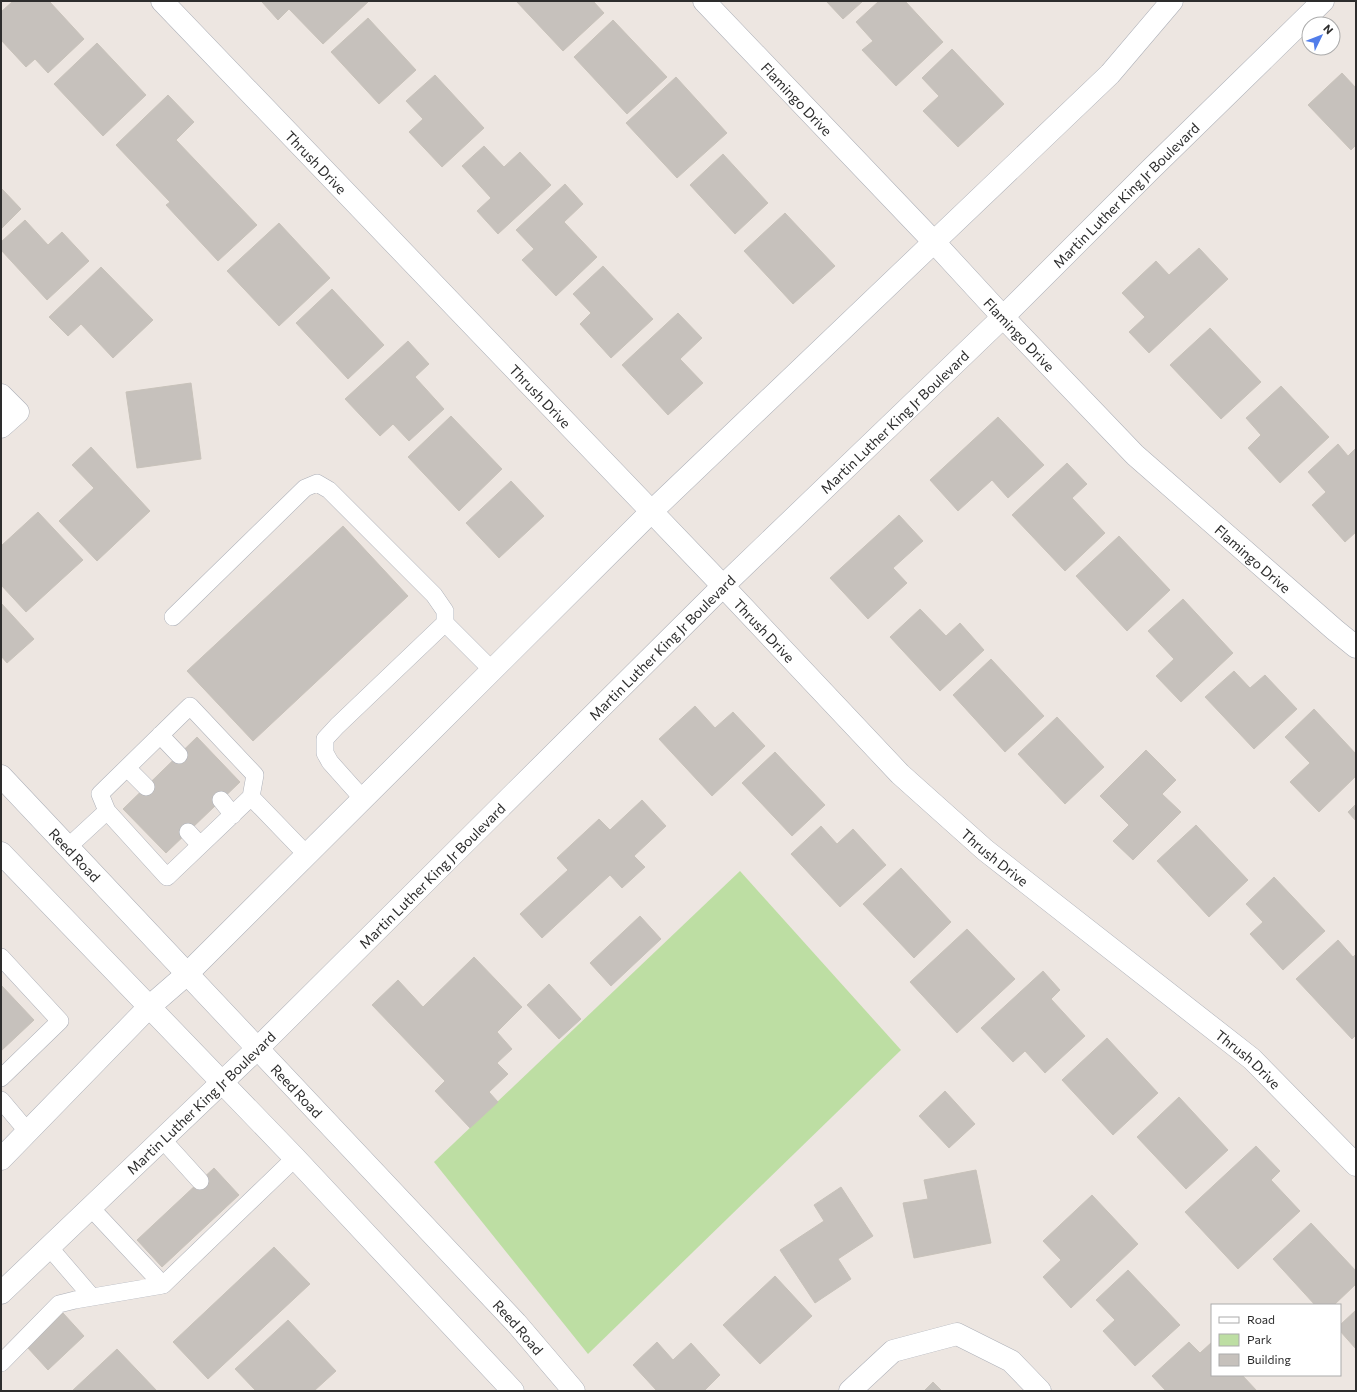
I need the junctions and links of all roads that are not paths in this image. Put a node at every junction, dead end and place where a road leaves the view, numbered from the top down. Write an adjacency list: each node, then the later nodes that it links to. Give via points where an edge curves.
1 (162, 1): 9 (street, Thrush Drive)
2 (704, 1): 5 (street, Flamingo Drive)
3 (1172, 1): 5 (street, via 1110,74)
4 (1323, 1): 6 (street, Martin Luther King Jr Boulevard, via 1150,169)
5 (934, 242): 6 (street, Flamingo Drive); 9 (street)
6 (1003, 317): 10 (street, Martin Luther King Jr Boulevard); 13 (street, Flamingo Drive, via 1134,455)
7 (1, 394): 8 (street, via 18,412)
8 (1, 427)
9 (651, 512): 10 (street, Thrush Drive); 14 (street)
10 (723, 586): 33 (street, Martin Luther King Jr Boulevard); 41 (street, Thrush Drive, via 900,774 986,850 1252,1059)
11 (173, 617): 12 (lane, via 305,488 316,483 329,490 434,595 445,611)
12 (445, 623): 14 (lane); 21 (lane, via 325,739 325,753 330,762)
13 (1356, 647)
14 (492, 670): 21 (street)
15 (160, 735): 16 (lane); 17 (lane); 20 (lane, via 190,706 255,775)
16 (179, 755)
17 (127, 768): 19 (lane); 23 (lane, via 100,794)
18 (1, 776): 27 (street, Reed Road)
19 (146, 787)
20 (251, 797): 24 (lane); 29 (lane)
21 (363, 799): 29 (street)
22 (221, 800): 24 (lane)
23 (106, 811): 26 (lane, via 167,877); 27 (lane)
24 (233, 814): 26 (lane)
25 (188, 832): 26 (lane)
26 (200, 845)
27 (68, 847): 31 (street, Reed Road)
28 (1, 853): 32 (street)
29 (307, 855): 31 (street)
30 (1, 957): 34 (lane, via 60,1021)
31 (187, 974): 32 (street); 33 (street, Reed Road)
32 (149, 1007): 35 (street); 37 (street)
33 (258, 1048): 35 (street, Martin Luther King Jr Boulevard); 50 (street, Reed Road, via 516,1323)
34 (1, 1078)
35 (222, 1082): 38 (street, Martin Luther King Jr Boulevard); 39 (street)
36 (1, 1100): 37 (lane)
37 (28, 1132): 40 (street)
38 (162, 1138): 42 (lane); 43 (street, Martin Luther King Jr Boulevard)
39 (295, 1158): 45 (lane, via 229,1213); 49 (street)
40 (1, 1159)
41 (1356, 1165)
42 (200, 1181)
43 (90, 1207): 44 (street, Martin Luther King Jr Boulevard); 45 (lane)
44 (49, 1247): 46 (street, Martin Luther King Jr Boulevard); 47 (lane)
45 (163, 1285): 47 (lane)
46 (1, 1293)
47 (92, 1297): 48 (lane, via 59,1304)
48 (1, 1363)
49 (513, 1391)
50 (574, 1391)
51 (850, 1391): 52 (street, via 893,1351 956,1334 1011,1361)
52 (1040, 1391)

